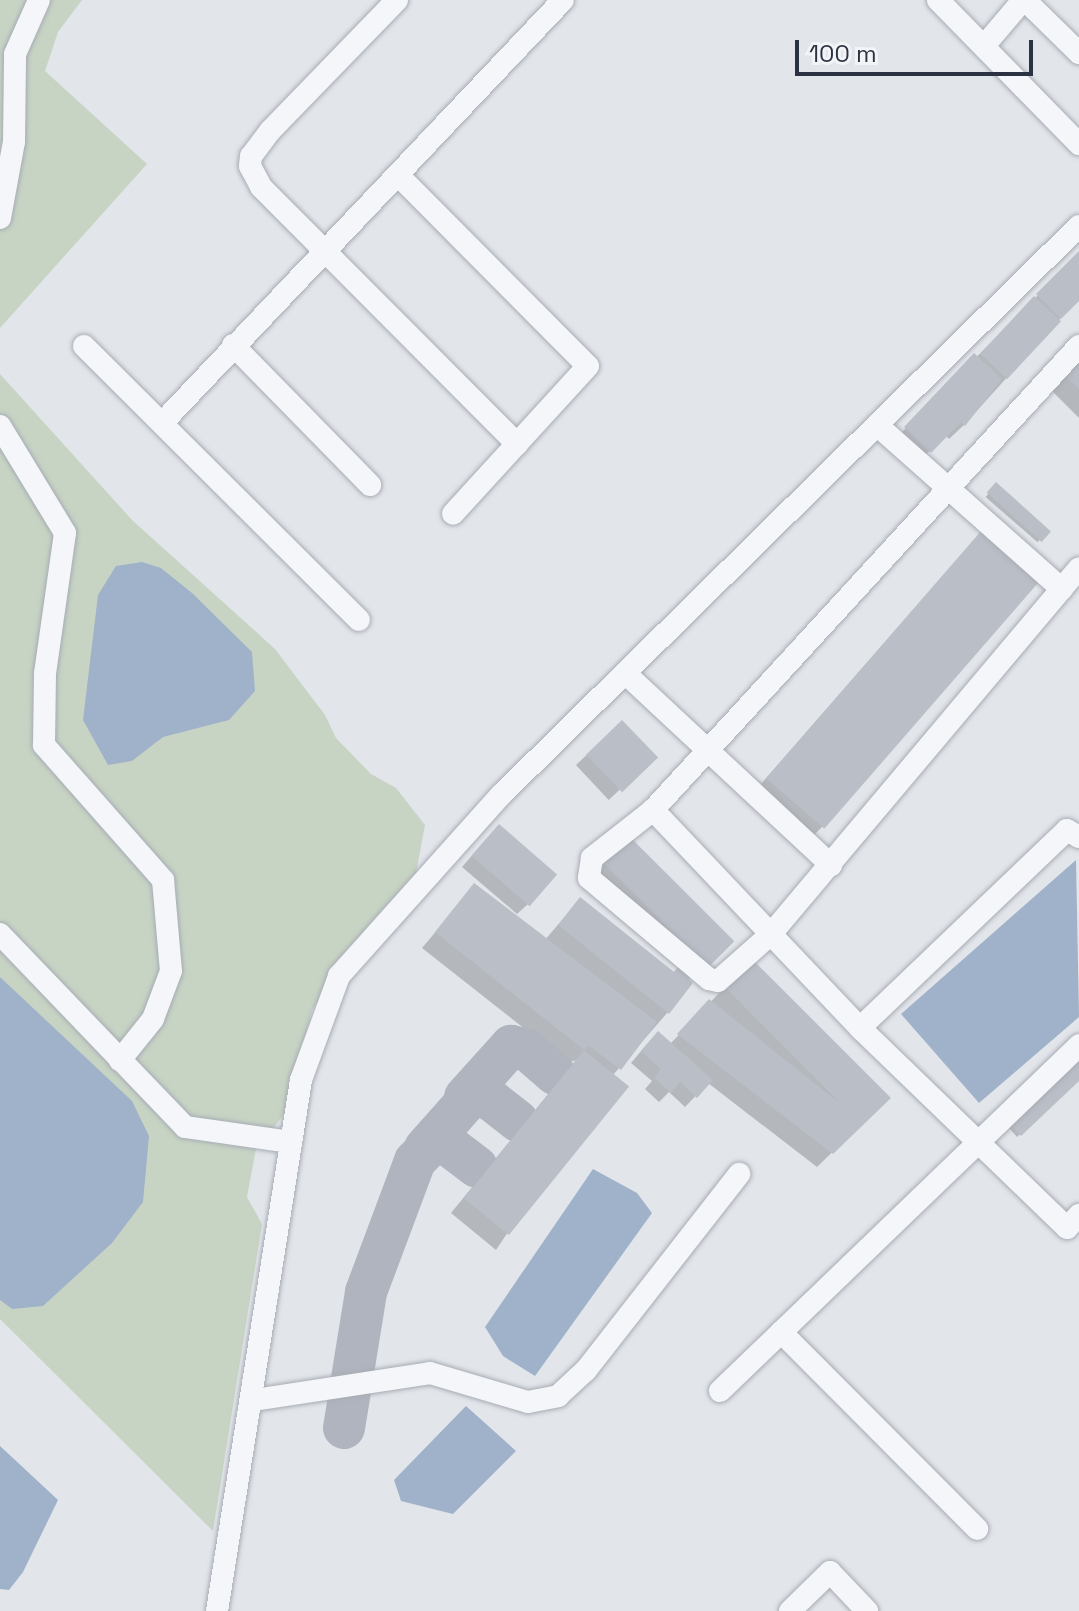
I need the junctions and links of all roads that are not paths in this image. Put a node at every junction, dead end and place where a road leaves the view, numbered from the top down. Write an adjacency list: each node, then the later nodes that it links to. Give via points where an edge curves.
1 (39, 0): 10 (street, via 15,54 14,142)
2 (397, 0): 12 (street, via 251,156 261,187)
3 (563, 0): 9 (street)
4 (938, 0): 6 (street)
5 (1024, 0): 6 (street); 7 (street)
6 (984, 46): 8 (street)
7 (1079, 53)
8 (1079, 144)
9 (398, 175): 12 (street); 19 (street, via 587,361)
10 (0, 218)
11 (1079, 226): 17 (street)
12 (328, 250): 13 (street); 19 (street)
13 (233, 345): 16 (street); 20 (street)
14 (84, 346): 16 (street)
15 (1079, 346): 21 (street)
16 (163, 422): 25 (street)
17 (877, 425): 21 (street); 26 (street)
18 (0, 426): 35 (street, via 65,533 45,674 44,745 163,880 171,971 153,1019)
19 (517, 444): 22 (street)
20 (370, 485)
21 (949, 489): 24 (street); 27 (street)
22 (453, 514)
23 (1079, 568): 24 (street)
24 (1062, 589): 30 (street)
25 (359, 620)
26 (625, 673): 27 (street); 37 (street, via 501,795 339,976 301,1080)
27 (709, 751): 28 (street); 30 (street)
28 (653, 810): 32 (street); 32 (street, via 592,858 589,878 714,981)
29 (1079, 837): 33 (street, via 1067,830)
30 (831, 865): 32 (street)
31 (0, 934): 35 (street)
32 (771, 934): 33 (street)
33 (860, 1028): 36 (street)
34 (1079, 1045): 36 (street)
35 (120, 1060): 37 (street, via 191,1131)
36 (977, 1141): 39 (street, via 1067,1228); 40 (street)
37 (290, 1142): 42 (street)
38 (739, 1174): 42 (street, via 586,1370 558,1396 528,1402 430,1373 350,1381)
39 (1079, 1215)
40 (781, 1332): 41 (street); 43 (street)
41 (720, 1391)
42 (254, 1400): 44 (street)
43 (977, 1529)
44 (217, 1611)
45 (790, 1611): 46 (street, via 830,1572)
46 (867, 1611)

